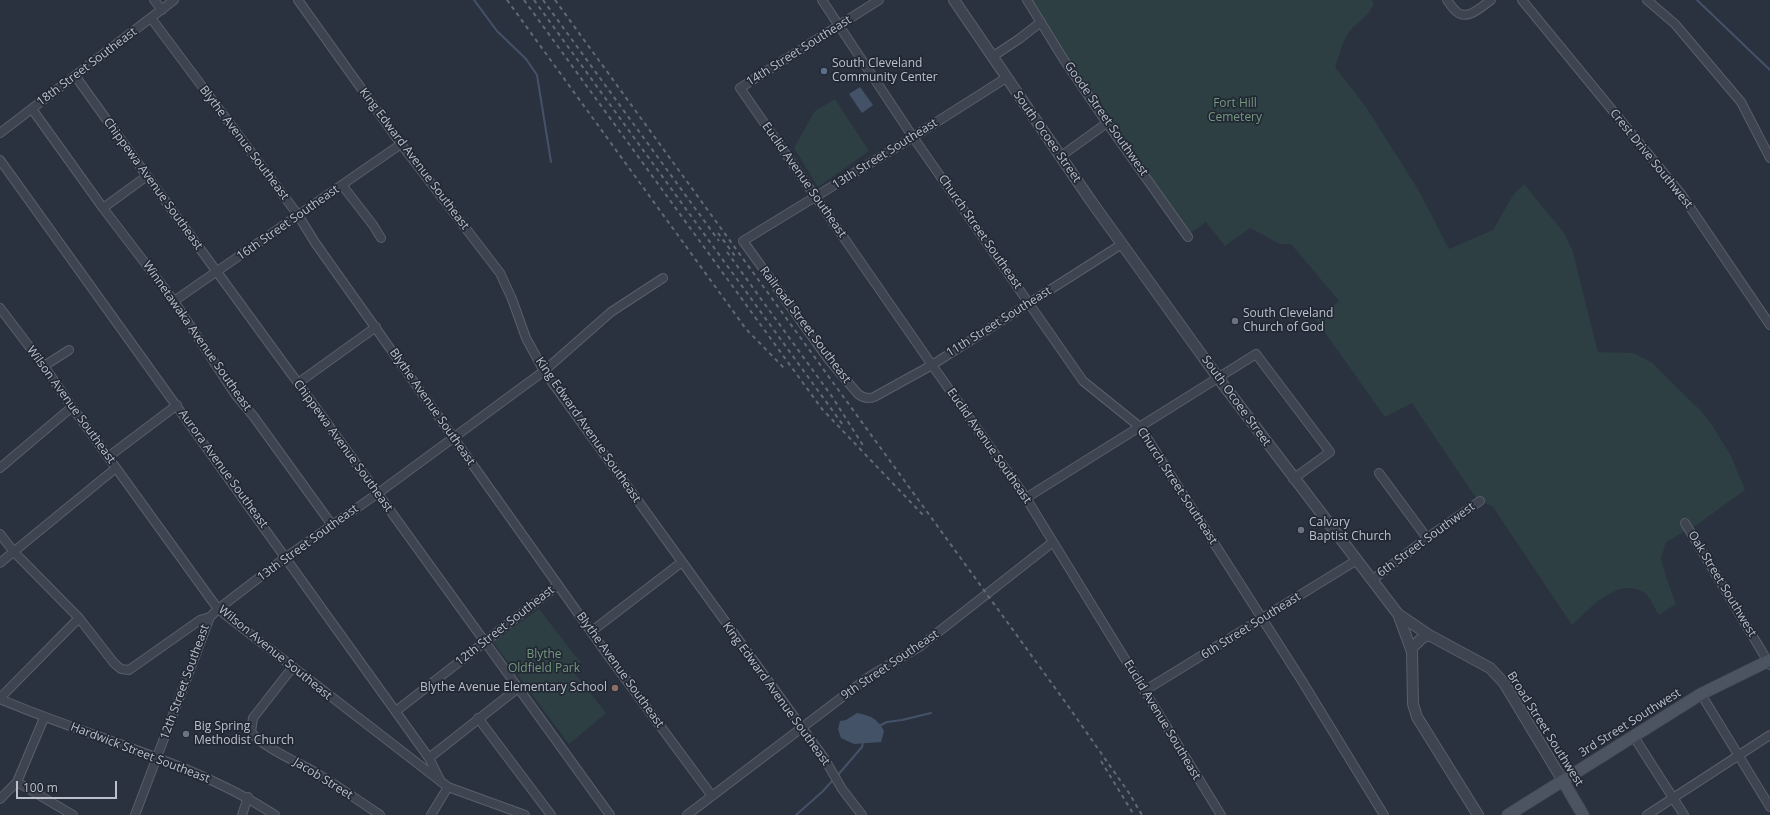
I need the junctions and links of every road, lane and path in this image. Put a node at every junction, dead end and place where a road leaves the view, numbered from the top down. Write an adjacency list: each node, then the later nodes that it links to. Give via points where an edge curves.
1 (154, 0): 12 (street)
2 (174, 0): 12 (street, 18th Street Southeast)
3 (298, 0): 24 (street, King Edward Avenue Southeast)
4 (822, 0): 15 (street, Church Street Southeast)
5 (878, 0): 15 (street, 14th Street Southeast)
6 (954, 0): 16 (street, South Ocoee Street)
7 (1027, 0): 14 (street, Goode Street Southwest)
8 (1447, 0): 9 (street, via 1457,13 1463,15 1478,10)
9 (1491, 0)
10 (1522, 0): 42 (street, Crest Drive Southwest, via 1681,194)
11 (1647, 0): 26 (street, via 1675,24 1741,102)
12 (162, 10): 13 (street, 18th Street Southeast)
13 (150, 18): 17 (street, 18th Street Southeast); 32 (street, Blythe Avenue Southeast)
14 (1041, 22): 16 (street); 21 (street, Goode Street Southwest)
15 (840, 25): 19 (street, 14th Street Southeast); 23 (street, Church Street Southeast)
16 (992, 57): 18 (street, South Ocoee Street)
17 (76, 77): 20 (street, 18th Street Southeast); 28 (street, Chippewa Avenue Southeast)
18 (1006, 78): 23 (street, 13th Street Southeast); 25 (street, South Ocoee Street)
19 (740, 88): 30 (street, Euclid Avenue Southeast)
20 (32, 109): 22 (street, 18th Street Southeast); 31 (street, Winnetawaka Avenue Southeast)
21 (1107, 124): 25 (street); 33 (street, Goode Street Southwest)
22 (0, 133)
23 (914, 137): 30 (street, 13th Street Southeast); 40 (street, Church Street Southeast)
24 (402, 144): 29 (street, 16th Street Southeast); 47 (street, King Edward Avenue Southeast, via 500,273 526,338)
25 (1061, 156): 36 (street, South Ocoee Street)
26 (1770, 158)
27 (0, 160): 51 (street, Aurora Avenue Southeast, via 149,370)
28 (147, 176): 31 (street); 37 (street, Chippewa Avenue Southeast)
29 (342, 185): 32 (street, 16th Street Southeast); 34 (street)
30 (815, 196): 35 (street, 13th Street Southeast); 45 (street, Euclid Avenue Southeast)
31 (103, 208): 39 (street, Winnetawaka Avenue Southeast)
32 (298, 215): 37 (street, 16th Street Southeast); 43 (street, Blythe Avenue Southeast)
33 (1188, 236)
34 (381, 238)
35 (743, 241): 50 (street, Railroad Street Southeast, via 843,377 862,397)
36 (1122, 244): 40 (street, 11th Street Southeast); 48 (street, South Ocoee Street)
37 (216, 272): 39 (street, 16th Street Southeast); 49 (street, Chippewa Avenue Southeast)
38 (663, 278): 47 (street, 13th Street Southeast, via 611,312)
39 (174, 301): 64 (street, Winnetawaka Avenue Southeast, via 235,394 254,416)
40 (1029, 302): 45 (street, 11th Street Southeast); 53 (street, Church Street Southeast, via 1083,381)
41 (0, 308): 46 (street, Wilson Avenue Southeast)
42 (1770, 325)
43 (376, 327): 49 (street); 54 (street, Blythe Avenue Southeast)
44 (69, 350): 46 (street)
45 (932, 365): 50 (street, 11th Street Southeast); 61 (street, Euclid Avenue Southeast)
46 (44, 366): 52 (street, Wilson Avenue Southeast)
47 (544, 371): 54 (street, 13th Street Southeast); 71 (street, King Edward Avenue Southeast)
48 (1219, 379): 53 (street); 59 (street, South Ocoee Street); 59 (street, via 1256,354 1330,452)
49 (298, 383): 60 (street, Chippewa Avenue Southeast)
50 (874, 396)
51 (177, 405): 55 (street); 69 (street, Aurora Avenue Southeast)
52 (72, 407): 55 (street, Wilson Avenue Southeast); 56 (street)
53 (1140, 427): 61 (street); 79 (street, Church Street Southeast)
54 (453, 438): 60 (street, 13th Street Southeast); 74 (street, Blythe Avenue Southeast)
55 (108, 457): 57 (street, Wilson Avenue Southeast)
56 (0, 468)
57 (116, 468): 68 (street); 75 (street, Wilson Avenue Southeast)
58 (1379, 473): 66 (street)
59 (1294, 479): 70 (street, South Ocoee Street)
60 (377, 494): 64 (street, 13th Street Southeast); 82 (street, Chippewa Avenue Southeast)
61 (1026, 498): 67 (street, Euclid Avenue Southeast)
62 (1480, 501): 66 (street, 6th Street Southwest)
63 (1685, 523): 84 (street, Oak Street Southwest)
64 (332, 525): 69 (street, 13th Street Southeast)
65 (0, 534): 68 (street)
66 (1427, 538): 73 (street, 6th Street Southwest)
67 (1053, 542): 87 (street, Euclid Avenue Southeast); 93 (street, 9th Street Southeast, via 919,647 870,676)
68 (14, 552): 72 (street); 78 (street)
69 (286, 557): 75 (street, 13th Street Southeast); 90 (street, Aurora Avenue Southeast)
70 (1358, 560): 73 (street, South Ocoee Street); 79 (street, 6th Street Southeast)
71 (682, 562): 80 (street); 93 (street, King Edward Avenue Southeast)
72 (0, 563)
73 (1372, 580): 76 (street, South Ocoee Street)
74 (558, 585): 80 (street, Blythe Avenue Southeast); 82 (street, 12th Street Southeast)
75 (218, 609): 77 (street, 13th Street Southeast); 85 (street, Wilson Avenue Southeast)
76 (1398, 614): 81 (street, Broad Street Southwest); 83 (street, South Ocoee Street)
77 (210, 617): 78 (street, 13th Street Southeast, via 200,620 129,670 121,669 114,663); 97 (street, 12th Street Southeast)
78 (79, 618): 89 (street)
79 (1262, 620): 87 (street, 6th Street Southeast); 120 (street, Church Street Southeast, via 1302,680)
80 (592, 631): 103 (street, Blythe Avenue Southeast)
81 (1429, 635): 83 (street); 99 (street, Broad Street Southwest, via 1490,668 1504,683)
82 (485, 641): 86 (street, Chippewa Avenue Southeast); 90 (street, 12th Street Southeast)
83 (1411, 649): 121 (street, South Ocoee Street, via 1413,704 1417,717)
84 (1769, 662): 88 (main road, 3rd Street Southwest)
85 (292, 668): 101 (street, Wilson Avenue Southeast); 112 (street, Jacob Street, via 253,718 251,732)
86 (518, 688): 92 (street); 116 (street, Chippewa Avenue Southeast)
87 (1144, 691): 119 (street, Euclid Avenue Southeast)
88 (1701, 694): 95 (main road, 3rd Street Southwest); 96 (street)
89 (0, 699): 91 (street, Hardwick Street Southeast)
90 (396, 711): 98 (street, Aurora Avenue Southeast)
91 (44, 718): 97 (street, Hardwick Street Southeast); 100 (street)
92 (478, 718): 98 (street); 115 (street)
93 (801, 727): 103 (street, 9th Street Southeast); 118 (street, King Edward Avenue Southeast)
94 (1770, 735): 96 (street)
95 (1634, 737): 99 (main road, 3rd Street Southwest); 106 (street)
96 (1739, 756): 106 (street); 107 (street)
97 (157, 758): 104 (street, Hardwick Street Southeast); 109 (street, 12th Street Southeast)
98 (429, 758): 101 (street, Aurora Avenue Southeast)
99 (1563, 781): 122 (main road, 3rd Street Southwest); 123 (main road, Broad Street Southwest)
100 (17, 782): 105 (street); 108 (street)
101 (441, 782): 102 (street, Wilson Avenue Southeast)
102 (448, 787): 113 (street); 114 (street, Wilson Avenue Southeast)
103 (712, 796): 117 (street, 9th Street Southeast)
104 (248, 797): 110 (street); 111 (street, Hardwick Street Southeast)
105 (0, 798)
106 (1673, 798): 124 (street); 125 (street)
107 (1770, 807)
108 (73, 815)
109 (135, 815)
110 (242, 815)
111 (276, 815)
112 (380, 815)
113 (431, 815)
114 (525, 815)
115 (551, 815)
116 (610, 815)
117 (687, 815)
118 (862, 815)
119 (1221, 815)
120 (1384, 815)
121 (1478, 815)
122 (1508, 815)
123 (1583, 815)
124 (1647, 815)
125 (1684, 815)

